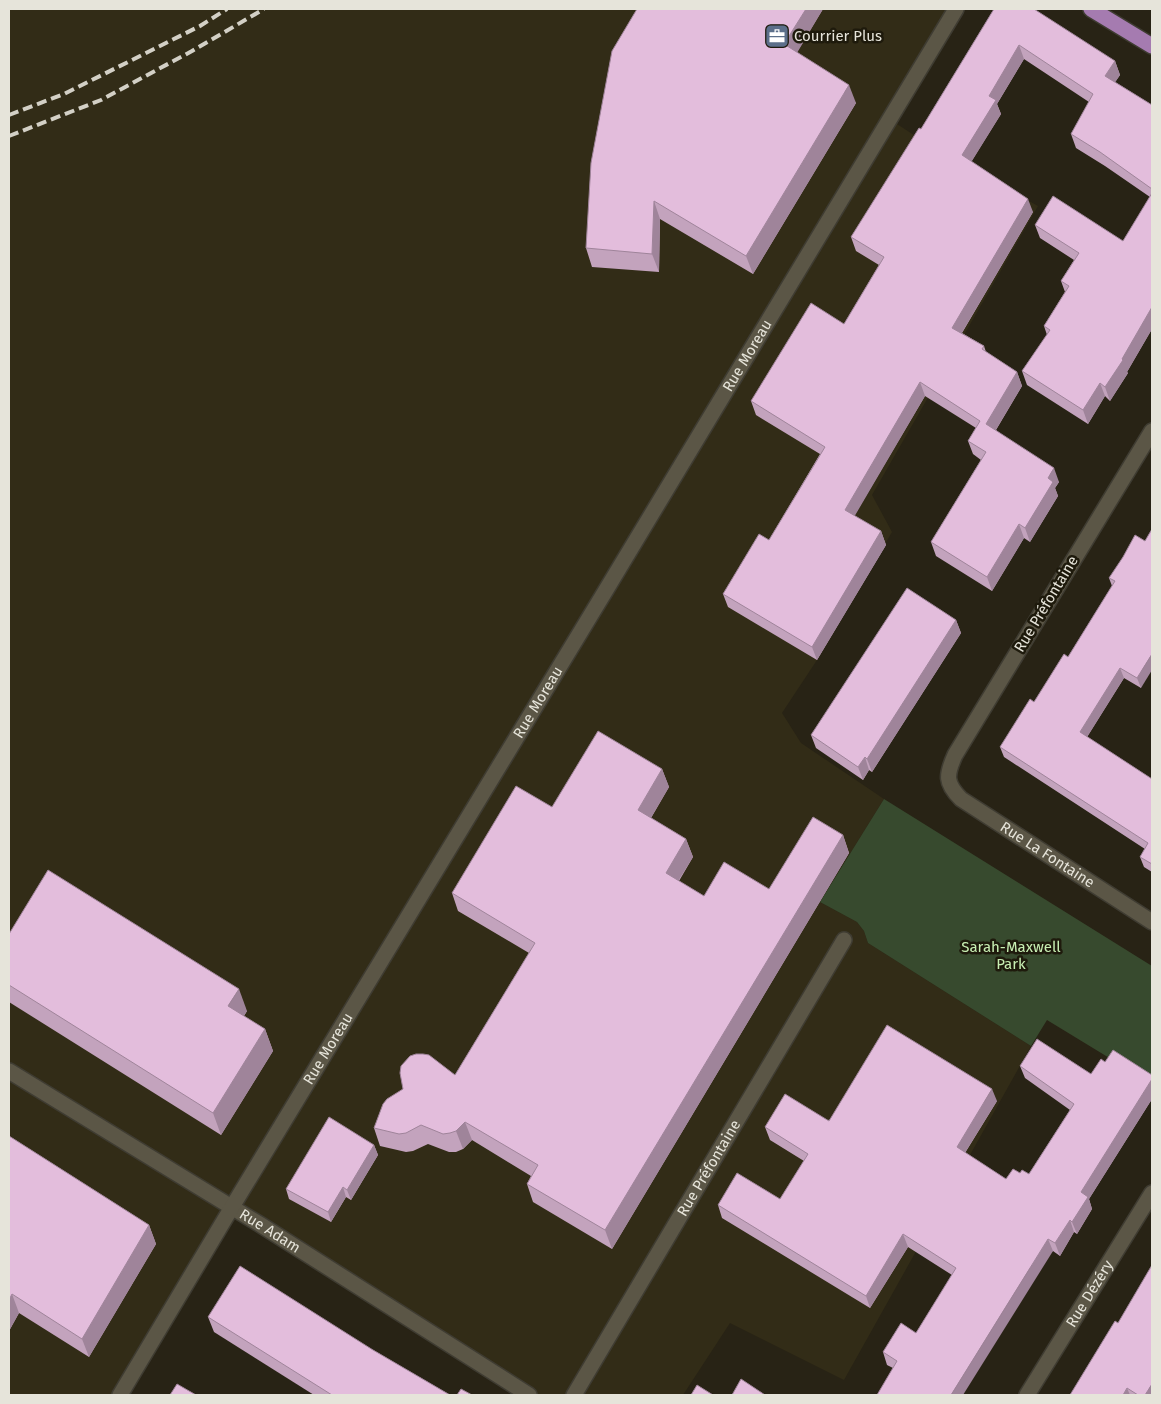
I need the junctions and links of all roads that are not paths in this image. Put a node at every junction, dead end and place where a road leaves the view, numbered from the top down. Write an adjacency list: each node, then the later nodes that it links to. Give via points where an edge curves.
1 (956, 9): 10 (street, Rue Moreau)
2 (1091, 9): 3 (main road)
3 (1152, 46)
4 (1152, 430): 5 (street, Rue Préfontaine, via 955,755 949,768)
5 (949, 781): 6 (street, Rue La Fontaine, via 961,799)
6 (1152, 922)
7 (844, 940): 13 (street, Rue Préfontaine)
8 (9, 1071): 10 (street, Rue Adam)
9 (1152, 1193): 14 (street, Rue Dézéry)
10 (232, 1207): 11 (street, Rue Moreau); 12 (street, Rue Adam)
11 (120, 1395)
12 (529, 1395)
13 (574, 1395)
14 (1027, 1395)

